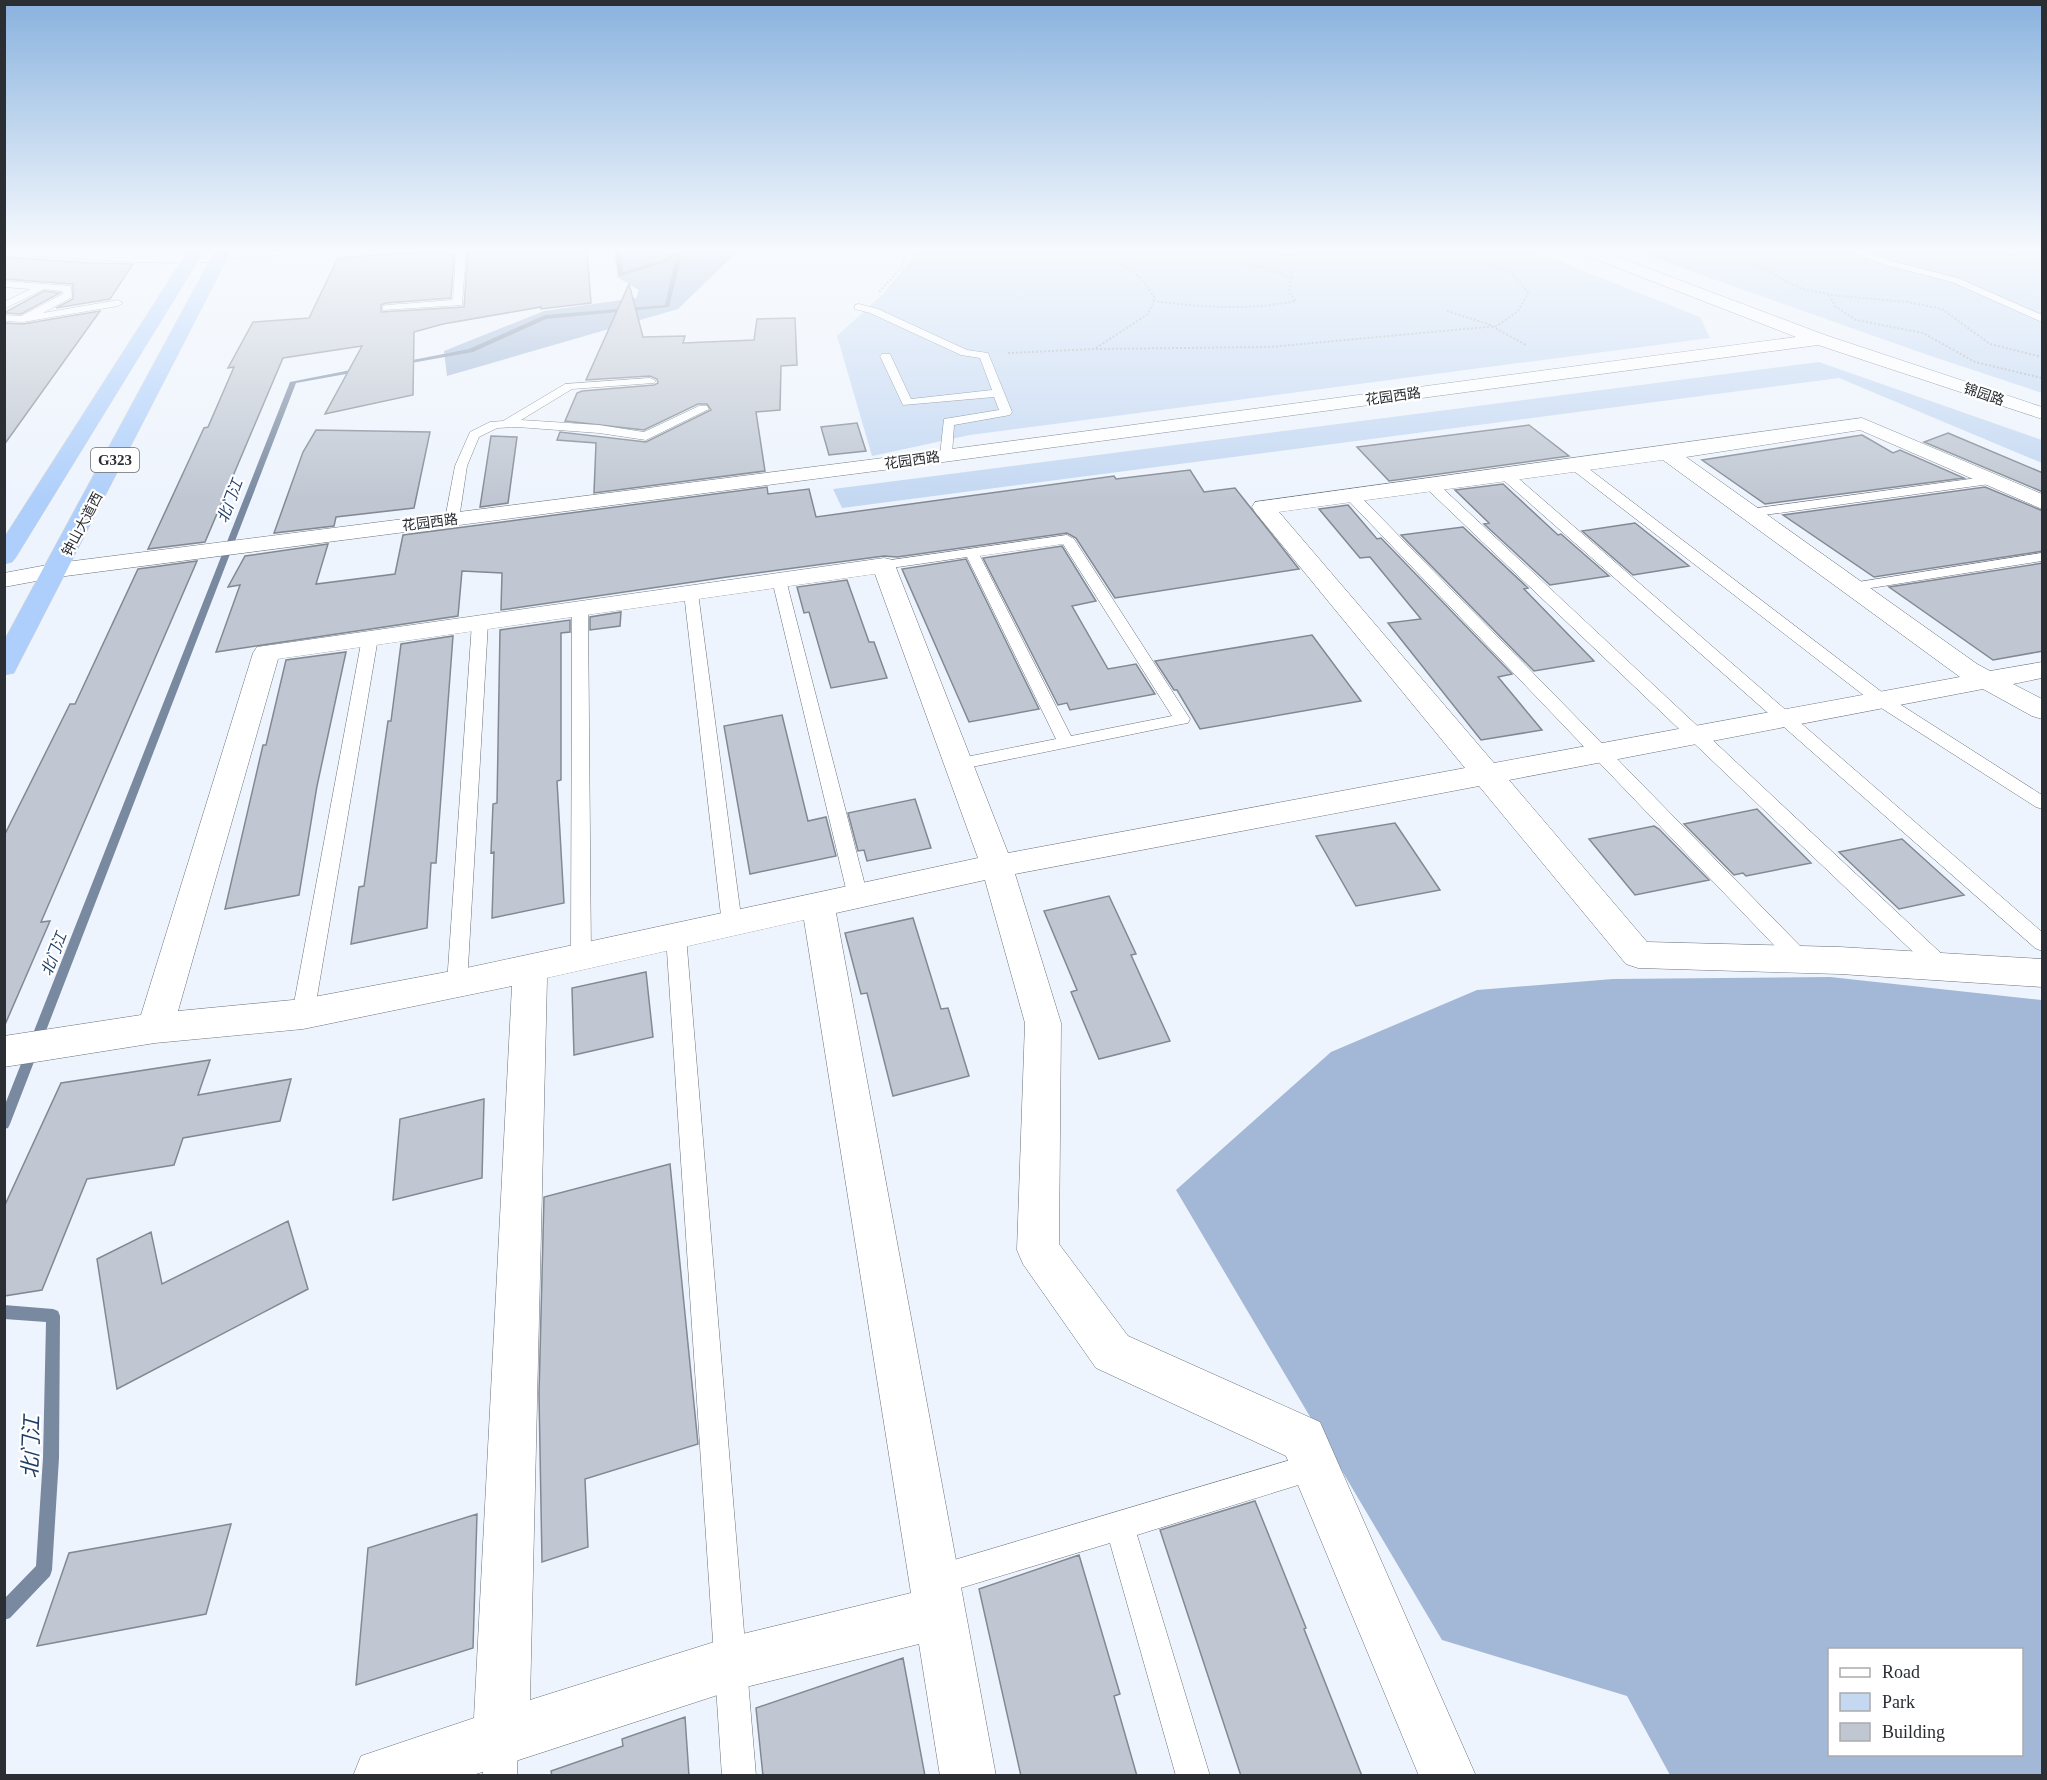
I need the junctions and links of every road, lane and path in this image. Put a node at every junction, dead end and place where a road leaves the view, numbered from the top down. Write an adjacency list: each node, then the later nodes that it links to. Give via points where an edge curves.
1 (144, 334): 33 (highway, G323)
2 (180, 334): 36 (highway, 钟山大道西 / G323)
3 (924, 334): 13 (lane, via 965,353)
4 (1116, 334): 12 (path)
5 (1410, 334): 12 (path, via 1270,347)
6 (1509, 334): 11 (path)
7 (1806, 334): 10 (street, 锦园路)
8 (1925, 334): 16 (path, via 1984,365)
9 (1974, 334): 15 (path, via 1987,344)
10 (1819, 339): 20 (street, 锦园路); 23 (street, 花园西路)
11 (1526, 345)
12 (1095, 349): 13 (path)
13 (984, 355): 18 (lane)
14 (886, 356): 18 (lane, via 907,403)
15 (2043, 357)
16 (2043, 378)
17 (650, 381): 21 (lane, via 570,386)
18 (999, 393): 23 (lane, via 1006,412 948,422)
19 (703, 409): 21 (lane, via 646,436)
20 (2043, 414)
21 (506, 424): 31 (lane, via 474,435 461,466)
22 (1667, 453): 24 (street); 26 (street, via 1862,424); 30 (street)
23 (946, 455): 31 (street, 花园西路)
24 (1575, 465): 25 (street); 47 (lane)
25 (1506, 475): 27 (street); 49 (lane)
26 (1992, 480): 29 (street); 30 (lane)
27 (1431, 485): 28 (street); 50 (lane)
28 (1350, 495): 52 (lane); 54 (street, via 1263,507)
29 (2043, 502)
30 (1750, 513): 39 (street)
31 (452, 519): 36 (street, 花园西路)
32 (972, 553): 35 (lane); 51 (lane); 51 (lane, via 1067,539 1182,719)
33 (4, 557)
34 (2043, 557): 39 (lane)
35 (884, 565): 38 (street); 53 (street)
36 (58, 570): 37 (street, 花园西路); 44 (highway, 钟山大道西 / G323)
37 (4, 580)
38 (779, 580): 40 (street); 57 (lane)
39 (1852, 587): 46 (street, via 1967,670)
40 (691, 593): 41 (street); 58 (lane)
41 (580, 609): 42 (street); 61 (lane)
42 (480, 623): 43 (street); 66 (lane)
43 (370, 638): 67 (lane); 68 (street, via 266,653)
44 (4, 667)
45 (2043, 670): 46 (street)
46 (1988, 680): 47 (street); 48 (street)
47 (1881, 700): 49 (street); 55 (lane)
48 (2043, 710)
49 (1784, 718): 50 (street); 60 (lane)
50 (1696, 734): 52 (street); 63 (lane)
51 (1066, 742): 53 (lane)
52 (1602, 752): 54 (street); 62 (lane)
53 (957, 764): 56 (street)
54 (1486, 773): 56 (street); 62 (street, via 1638,955)
55 (2043, 802)
56 (997, 867): 57 (street); 70 (street, via 1044,1023 1038,1250 1112,1352 1303,1439)
57 (838, 901): 58 (street); 72 (street)
58 (732, 924): 59 (street)
59 (676, 936): 61 (street); 73 (lane)
60 (2043, 943)
61 (581, 957): 64 (street)
62 (1799, 958): 63 (street)
63 (1938, 963): 65 (street)
64 (530, 968): 66 (street); 74 (street)
65 (2043, 973)
66 (457, 984): 67 (street)
67 (303, 1014): 68 (street)
68 (155, 1028): 69 (street)
69 (17, 1051)
70 (1314, 1467): 71 (lane); 79 (street)
71 (1120, 1526): 72 (lane); 78 (lane)
72 (937, 1597): 73 (street); 77 (street)
73 (730, 1664): 74 (street); 76 (lane)
74 (501, 1757): 75 (street)
75 (381, 1776)
76 (739, 1776)
77 (968, 1776)
78 (1193, 1776)
79 (1448, 1776)

